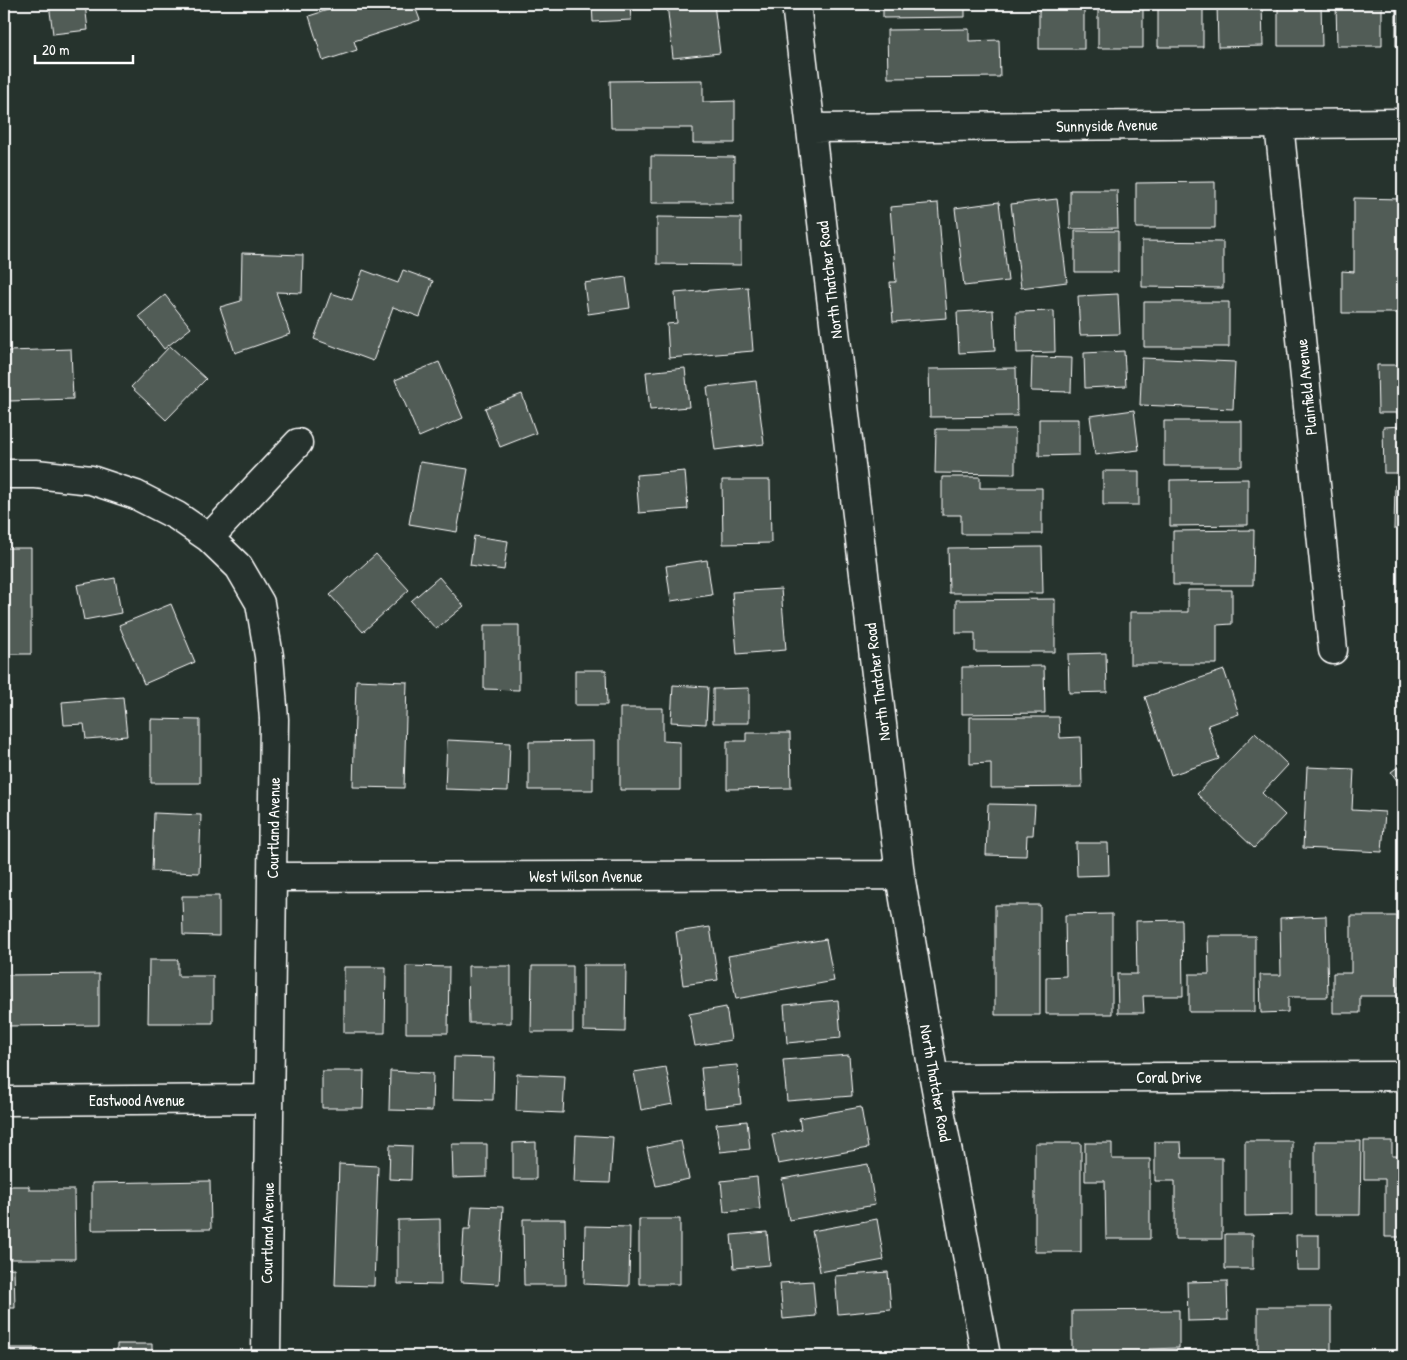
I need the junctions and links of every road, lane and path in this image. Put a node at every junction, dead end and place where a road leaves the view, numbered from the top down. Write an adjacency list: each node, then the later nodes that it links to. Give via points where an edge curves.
1 (796, 4): 4 (street, North Thatcher Road)
2 (1403, 123): 3 (street, Sunnyside Avenue)
3 (1278, 124): 4 (street, Sunnyside Avenue); 8 (street, Plainfield Avenue)
4 (811, 128): 9 (street, North Thatcher Road)
5 (298, 443): 7 (street)
6 (4, 474): 7 (street, Courtland Avenue, via 90,480 136,495 177,516)
7 (209, 538): 10 (street, Courtland Avenue, via 239,567 260,603 269,656 274,719)
8 (1333, 650)
9 (900, 875): 10 (street, West Wilson Avenue); 12 (street, North Thatcher Road)
10 (273, 877): 13 (street, Courtland Avenue)
11 (1403, 1076): 12 (street, Coral Drive)
12 (934, 1078): 16 (street, North Thatcher Road)
13 (269, 1099): 14 (street, Eastwood Avenue); 15 (street, Courtland Avenue)
14 (4, 1101)
15 (266, 1356)
16 (986, 1356)

